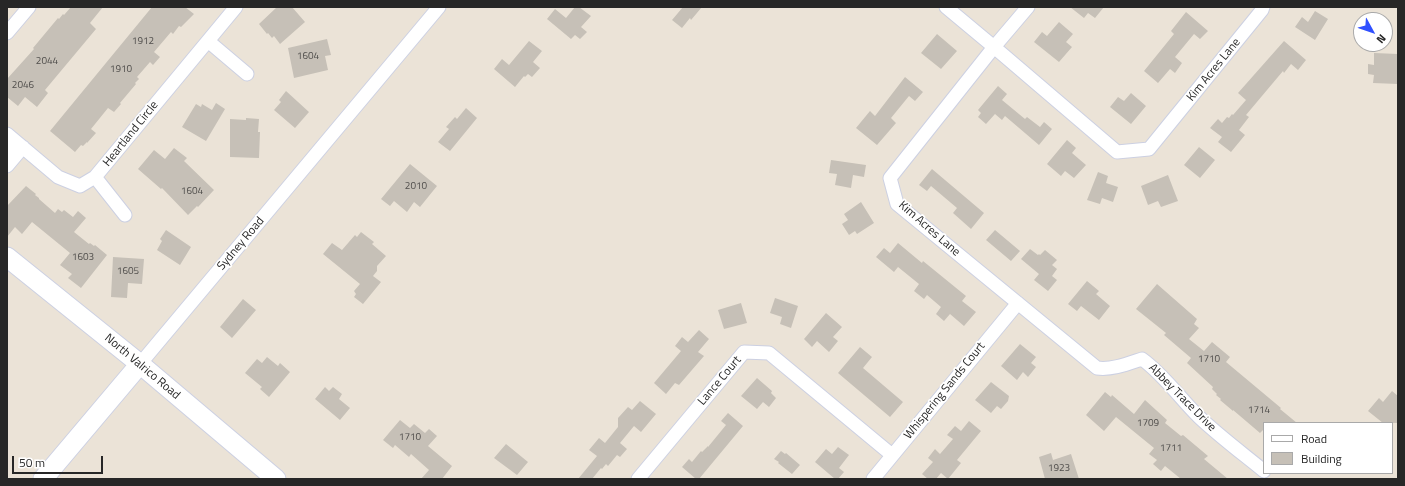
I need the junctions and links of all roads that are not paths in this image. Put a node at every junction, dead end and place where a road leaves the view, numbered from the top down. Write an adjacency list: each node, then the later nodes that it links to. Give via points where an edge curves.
1 (29, 7): 7 (street)
2 (236, 7): 8 (street, Heartland Circle)
3 (438, 7): 18 (street, Sydney Road)
4 (946, 7): 9 (street, Kim Acres Lane)
5 (1028, 7): 9 (street, Kim Acres Lane)
6 (1263, 7): 9 (street, Kim Acres Lane, via 1149,149 1116,152)
7 (7, 33)
8 (208, 41): 10 (street); 13 (street, Heartland Circle)
9 (994, 47): 16 (street, Kim Acres Lane, via 890,178 897,204)
10 (247, 74)
11 (13, 143): 12 (street); 13 (street, Heartland Circle, via 58,177 80,186)
12 (7, 166)
13 (95, 177): 14 (street)
14 (125, 215)
15 (7, 257): 18 (street, North Valrico Road)
16 (1018, 303): 17 (street, Kim Acres Lane); 19 (street, Whispering Sands Court)
17 (1091, 363): 20 (street, Abbey Trace Drive, via 1097,368 1104,369 1142,359 1156,369 1204,422)
18 (140, 364): 21 (street, Sydney Road); 22 (street, North Valrico Road)
19 (892, 456): 23 (street, Lance Court, via 769,353 744,352); 24 (street, Whispering Sands Court)
20 (1263, 470)
21 (43, 479)
22 (276, 479)
23 (638, 479)
24 (873, 479)

